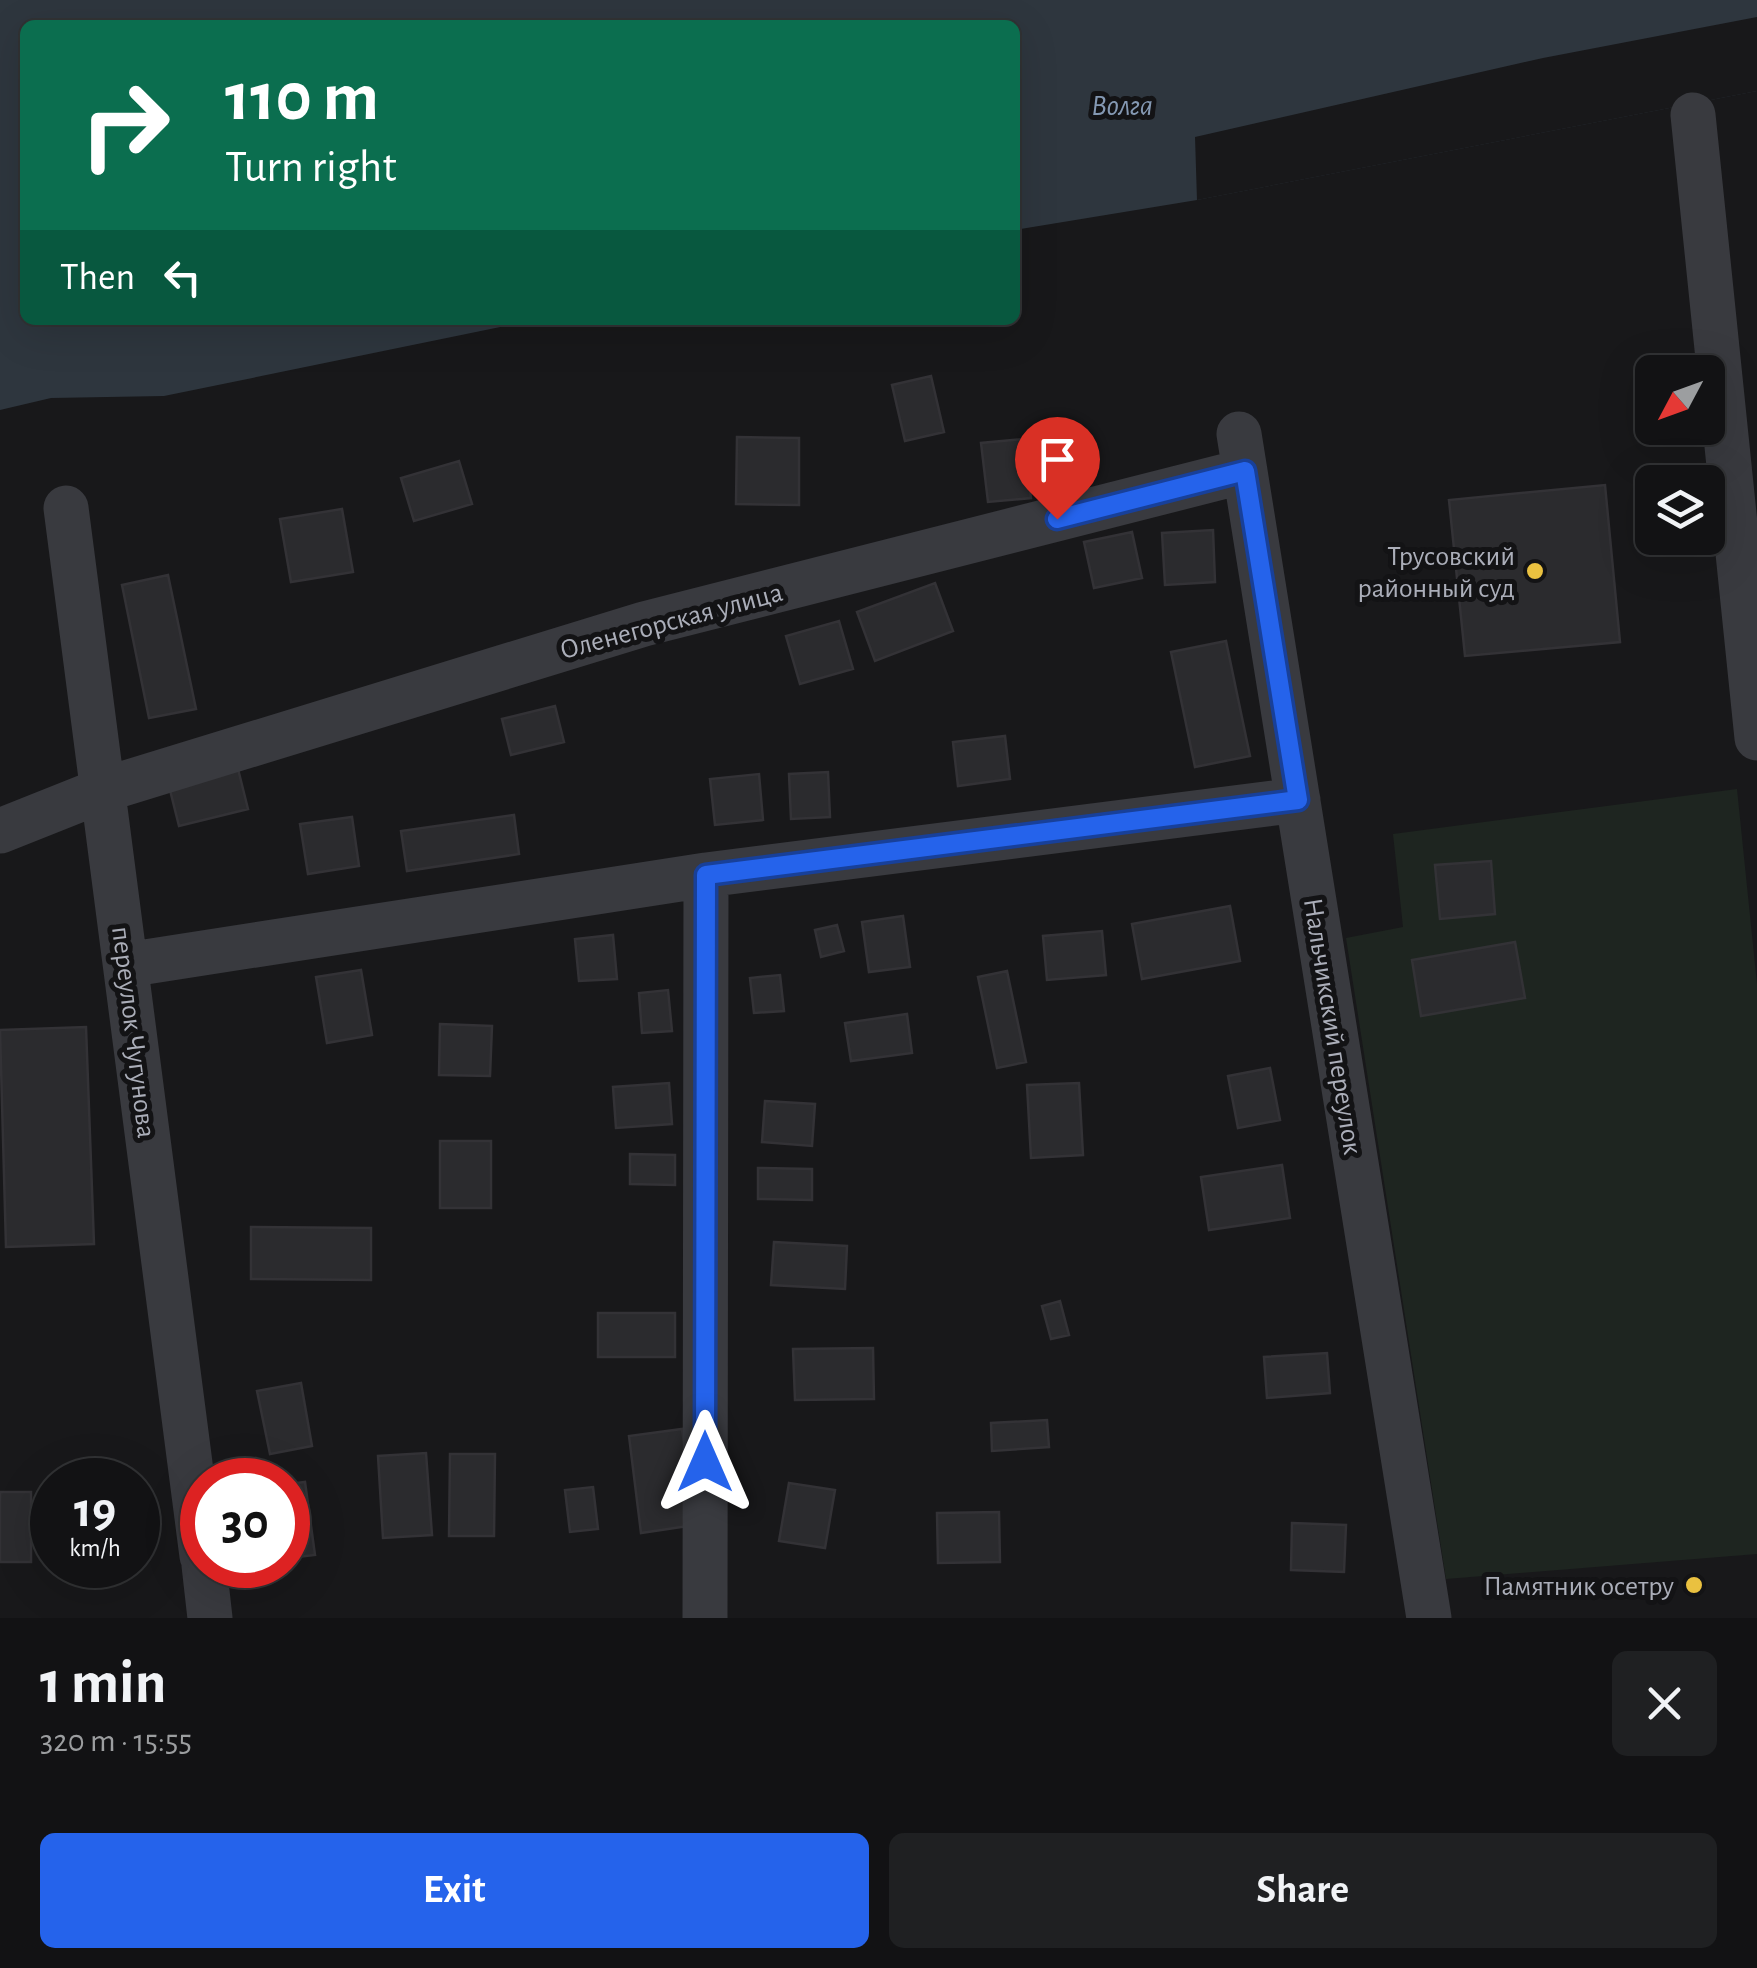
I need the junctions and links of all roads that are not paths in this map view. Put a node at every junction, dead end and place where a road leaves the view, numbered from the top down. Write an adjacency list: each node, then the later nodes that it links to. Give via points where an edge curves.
1 (1693, 114): 4 (street)
2 (1242, 453): 5 (street, Оленегорская улица, via 644,624); 6 (street, Нальчикский переулок)
3 (66, 508): 5 (street, переулок Чугунова)
4 (1757, 738)
5 (103, 790): 7 (street, Оленегорская улица); 9 (street, переулок Чугунова)
6 (1298, 800): 8 (street); 14 (street, Нальчикский переулок)
7 (0, 830)
8 (706, 875): 9 (street); 13 (street)
9 (126, 964): 10 (street, переулок Чугунова)
10 (189, 1458)
11 (207, 1588): 12 (street)
12 (210, 1618)
13 (705, 1618)
14 (1429, 1618)

